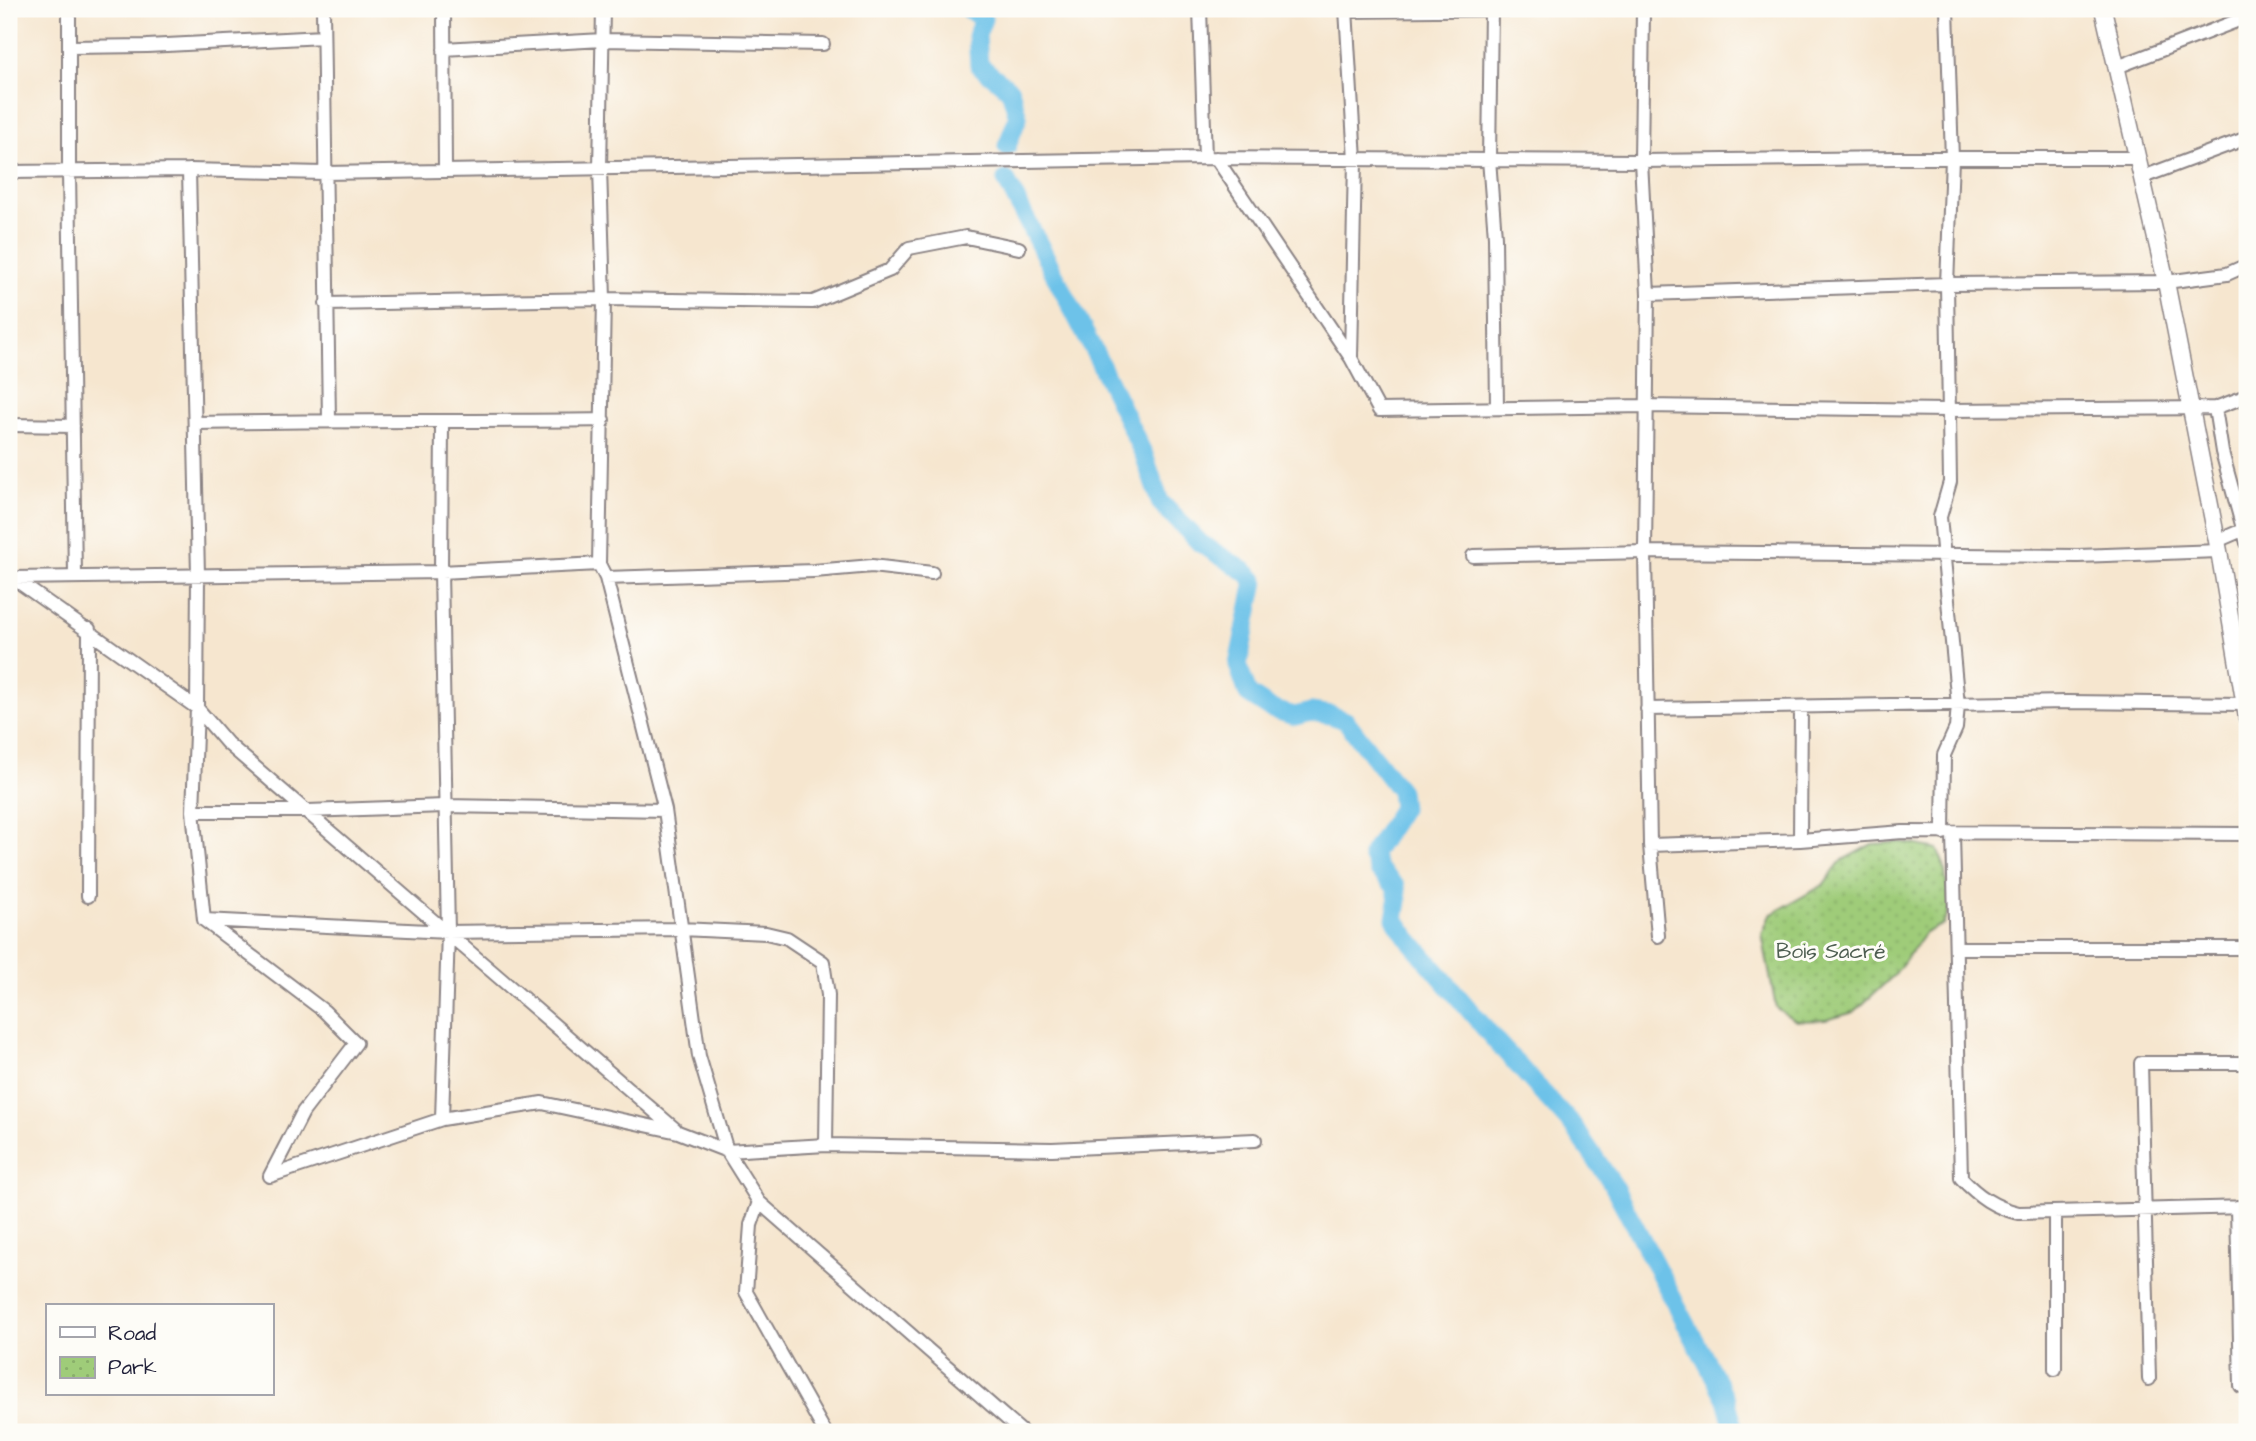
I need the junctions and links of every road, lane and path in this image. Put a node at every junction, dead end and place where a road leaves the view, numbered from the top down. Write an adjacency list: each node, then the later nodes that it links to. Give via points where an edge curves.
1 (69, 9): 16 (street)
2 (323, 9): 13 (street)
3 (444, 9): 17 (street)
4 (603, 9): 14 (street)
5 (1200, 9): 20 (street)
6 (1491, 9): 7 (street); 11 (street); 21 (street)
7 (1522, 9)
8 (1643, 9): 25 (street)
9 (1947, 9): 22 (street)
10 (2103, 9): 18 (main road)
11 (1346, 10): 24 (street)
12 (2247, 17): 18 (street)
13 (323, 37): 16 (street); 31 (street)
14 (603, 40): 15 (street); 17 (street); 26 (street)
15 (823, 44)
16 (69, 47): 30 (street)
17 (444, 50): 28 (street)
18 (2117, 67): 23 (main road)
19 (2247, 138): 32 (street)
20 (1211, 158): 24 (street); 26 (street); 40 (street)
21 (1489, 159): 24 (street); 25 (street); 43 (street)
22 (1952, 159): 23 (street); 25 (street); 36 (street)
23 (2138, 159): 32 (main road)
24 (1355, 160): 40 (street)
25 (1641, 161): 37 (street)
26 (600, 169): 28 (street); 38 (street)
27 (189, 170): 30 (street); 31 (street); 49 (street)
28 (445, 170): 31 (street)
29 (9, 172): 30 (street)
30 (69, 172): 52 (street)
31 (324, 173): 39 (street)
32 (2143, 177): 35 (main road)
33 (1019, 248): 38 (street, via 966,237 909,248 890,270 813,302)
34 (2247, 265): 35 (street, via 2227,274)
35 (2166, 282): 36 (street); 44 (main road)
36 (1947, 284): 37 (street); 46 (street)
37 (1648, 294): 42 (street)
38 (604, 299): 39 (street); 48 (street)
39 (326, 304): 47 (street)
40 (1351, 358): 43 (street, via 1379,410)
41 (2247, 396): 45 (street)
42 (1646, 406): 43 (street); 46 (street); 56 (street)
43 (1497, 408)
44 (2190, 408): 45 (street); 46 (street); 55 (main road)
45 (2215, 408): 53 (street, via 2221,452)
46 (1948, 410): 57 (street, via 1950,482 1940,517)
47 (329, 420): 49 (street); 50 (street)
48 (603, 420): 50 (street); 59 (street)
49 (196, 423): 63 (street)
50 (442, 423): 60 (street)
51 (9, 425): 52 (street)
52 (73, 426): 62 (street)
53 (2245, 529): 54 (street); 55 (street)
54 (2247, 543)
55 (2218, 546): 57 (street, via 2078,556); 71 (main road)
56 (1645, 552): 57 (street); 58 (street); 70 (street)
57 (1944, 555): 67 (street)
58 (1473, 556)
59 (599, 564): 60 (street); 65 (street)
60 (441, 572): 63 (street); 72 (street)
61 (932, 573): 65 (street, via 872,566)
62 (75, 575): 63 (street); 64 (street)
63 (198, 575): 69 (street)
64 (11, 578): 66 (street)
65 (606, 578): 73 (street)
66 (89, 629): 69 (street); 80 (street)
67 (1958, 705): 68 (street); 71 (street, via 2067,702); 76 (street, via 1956,728 1944,755)
68 (1801, 707): 70 (street); 78 (street)
69 (197, 708): 74 (street); 75 (street, via 227,743)
70 (1647, 709): 79 (street)
71 (2245, 711)
72 (444, 806): 73 (street); 75 (street); 83 (street)
73 (665, 810): 82 (street)
74 (193, 811): 75 (street); 81 (street)
75 (308, 811): 83 (street)
76 (1948, 833): 77 (street); 78 (street); 85 (street)
77 (2247, 834)
78 (1800, 840): 79 (street)
79 (1650, 845): 84 (street)
80 (88, 896)
81 (204, 920): 83 (street); 88 (street, via 324,1011 356,1043 303,1112 270,1176)
82 (681, 929): 83 (street); 91 (street, via 766,933 787,938 823,962 828,995); 92 (street, via 699,1056)
83 (448, 932): 88 (street); 89 (street)
84 (1658, 936)
85 (1956, 948): 86 (street); 96 (street, via 1961,1178 1974,1192 2005,1210)
86 (2247, 948)
87 (2247, 1063): 95 (street, via 2141,1063)
88 (442, 1119): 89 (street, via 542,1103)
89 (678, 1132): 92 (street)
90 (1255, 1140): 91 (street, via 1052,1149)
91 (826, 1145): 92 (street)
92 (727, 1151): 93 (street)
93 (759, 1202): 100 (street, via 751,1225 746,1293); 101 (street)
94 (2242, 1207): 95 (street); 99 (street)
95 (2145, 1210): 96 (street); 98 (street)
96 (2055, 1212): 97 (street)
97 (2055, 1369)
98 (2149, 1379)
99 (2241, 1386)
100 (825, 1432)
101 (1022, 1432)

